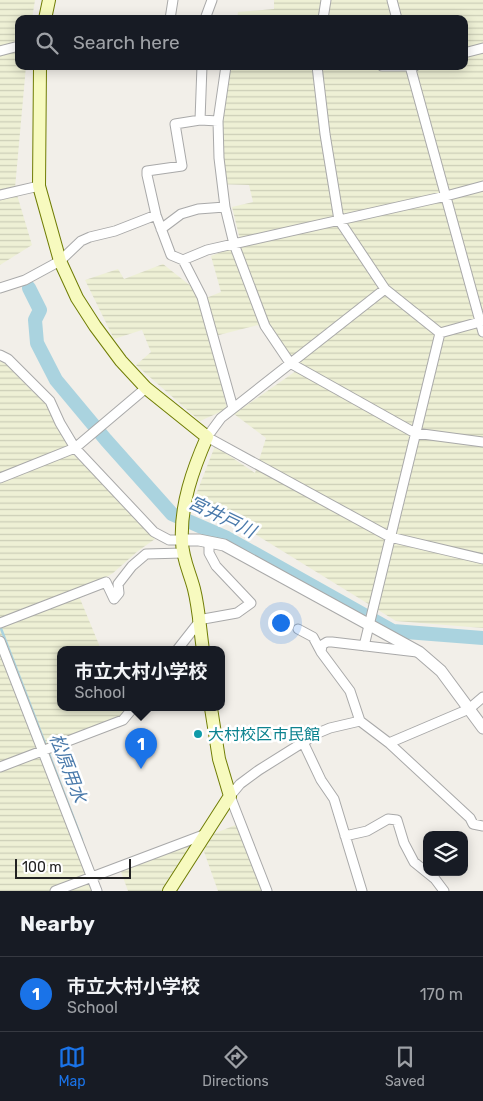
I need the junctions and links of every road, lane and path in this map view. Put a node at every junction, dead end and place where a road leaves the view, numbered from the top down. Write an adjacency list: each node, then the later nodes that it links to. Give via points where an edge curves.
1 (49, 0): 6 (main road)
2 (173, 0): 7 (street)
3 (212, 0): 8 (street)
4 (326, 0): 9 (street)
5 (392, 0): 10 (street)
6 (46, 15)
7 (171, 15)
8 (206, 15)
9 (324, 15)
10 (396, 15)
11 (15, 47): 13 (street)
12 (483, 48): 14 (street)
13 (0, 51)
14 (468, 52)
15 (40, 70): 22 (main road)
16 (202, 70): 20 (street)
17 (225, 70): 21 (street)
18 (317, 70): 28 (street)
19 (413, 70): 25 (street)
20 (200, 120): 21 (street); 27 (street, via 175,124 182,166 147,171)
21 (218, 121): 26 (street)
22 (39, 186): 24 (street); 32 (main road)
23 (483, 186): 25 (street)
24 (0, 195)
25 (446, 196): 28 (street); 35 (street)
26 (225, 207): 29 (street, via 181,214); 30 (street)
27 (156, 215): 29 (street); 32 (street, via 81,241)
28 (339, 220): 30 (street); 34 (street)
29 (161, 229): 31 (street, via 171,255)
30 (234, 244): 31 (street); 39 (street, via 265,326)
31 (183, 260): 41 (street, via 202,297)
32 (60, 261): 33 (street, via 25,280); 40 (main road, via 77,298 95,326)
33 (0, 288)
34 (384, 289): 37 (street); 39 (street)
35 (482, 322): 36 (street); 37 (street)
36 (483, 332)
37 (440, 333): 42 (street)
38 (0, 355): 45 (street, via 8,359 50,402)
39 (290, 363): 41 (street); 42 (street)
40 (146, 388): 43 (main road); 45 (street)
41 (233, 408): 43 (street)
42 (415, 433): 44 (street); 47 (street)
43 (207, 437): 47 (street); 49 (main road, via 183,512)
44 (483, 442)
45 (75, 448): 46 (street); 49 (street, via 154,532)
46 (0, 478)
47 (390, 537): 50 (street); 51 (street)
48 (209, 542): 49 (street); 51 (street, via 224,545); 52 (street, via 208,553 216,566 251,603 237,613)
49 (182, 547): 52 (main road); 53 (street, via 146,554 118,584 119,593 114,598 106,582)
50 (483, 559)
51 (370, 620): 58 (street); 60 (street)
52 (199, 621): 56 (street); 57 (main road)
53 (0, 623)
54 (298, 629): 59 (street, via 313,637)
55 (0, 641): 69 (street)
56 (180, 646)
57 (202, 646)
58 (364, 646): 59 (street, via 327,642 322,645); 60 (street)
59 (321, 652): 65 (street, via 350,691)
60 (419, 652): 62 (street, via 441,671)
61 (483, 697): 62 (street)
62 (469, 709): 66 (street); 68 (street)
63 (130, 711): 69 (street, via 124,720)
64 (211, 711): 71 (main road, via 218,759)
65 (360, 721): 67 (street, via 330,728); 68 (street)
66 (483, 728)
67 (303, 742): 71 (street, via 240,784); 74 (street, via 334,800)
68 (389, 743): 72 (street, via 473,824)
69 (46, 749): 70 (street); 75 (street)
70 (0, 767)
71 (230, 796): 73 (main road); 79 (street)
72 (483, 826)
73 (206, 834): 75 (street); 78 (main road)
74 (345, 836): 80 (street); 81 (street, via 367,831 388,818 397,820 404,844 414,862)
75 (94, 876): 76 (street); 77 (street)
76 (55, 891)
77 (96, 891)
78 (169, 891)
79 (267, 891)
80 (362, 891)
81 (444, 891)

